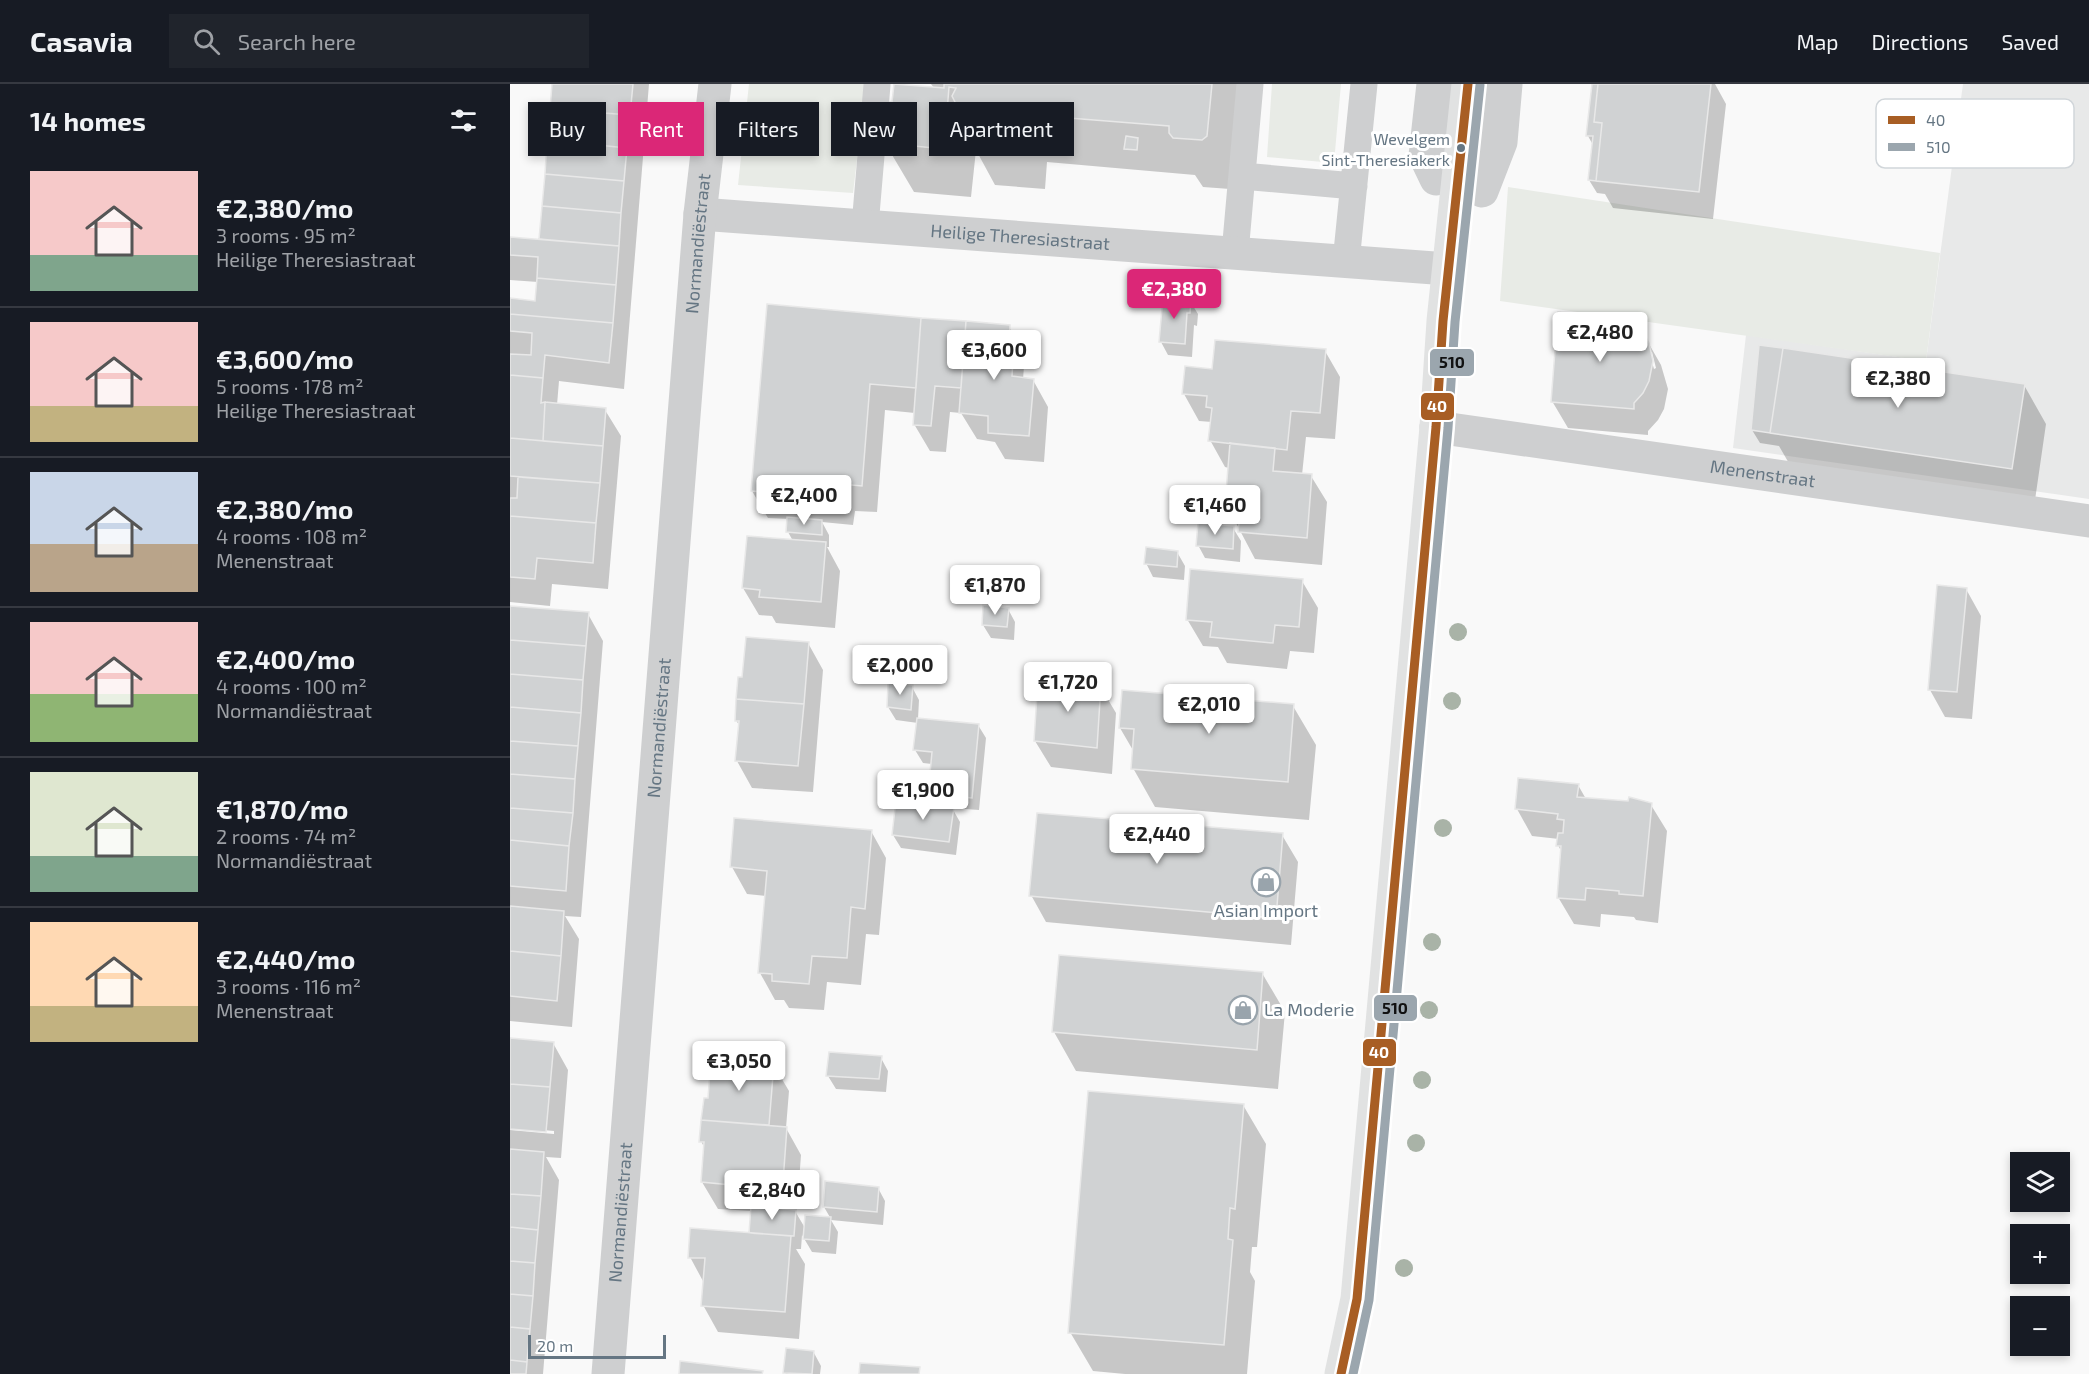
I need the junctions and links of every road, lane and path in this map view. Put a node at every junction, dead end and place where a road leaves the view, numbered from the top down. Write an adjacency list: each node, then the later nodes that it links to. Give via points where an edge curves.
1 (715, 84): 12 (street, Normandiëstraat)
2 (1250, 84): 10 (lane)
3 (1364, 84): 11 (lane)
4 (1433, 84): 5 (street, via 1425,156 1436,179)
5 (1447, 84)
6 (1468, 84): 16 (main road)
7 (1493, 84): 8 (street, via 1482,191 1501,142)
8 (1506, 84)
9 (877, 85): 13 (lane)
10 (1242, 176): 11 (lane); 14 (lane)
11 (1354, 186): 15 (lane)
12 (700, 214): 13 (street, Heilige Theresiastraat); 20 (street, Normandiëstraat)
13 (865, 226): 14 (street, Heilige Theresiastraat)
14 (1235, 254): 15 (street, Heilige Theresiastraat)
15 (1346, 262): 16 (street, Heilige Theresiastraat)
16 (1448, 269): 17 (main road)
17 (1436, 427): 18 (street, Menenstraat); 19 (main road)
18 (2089, 521)
19 (1357, 1299): 21 (main road); 22 (main road)
20 (608, 1374)
21 (1341, 1374)
22 (1361, 1374)

